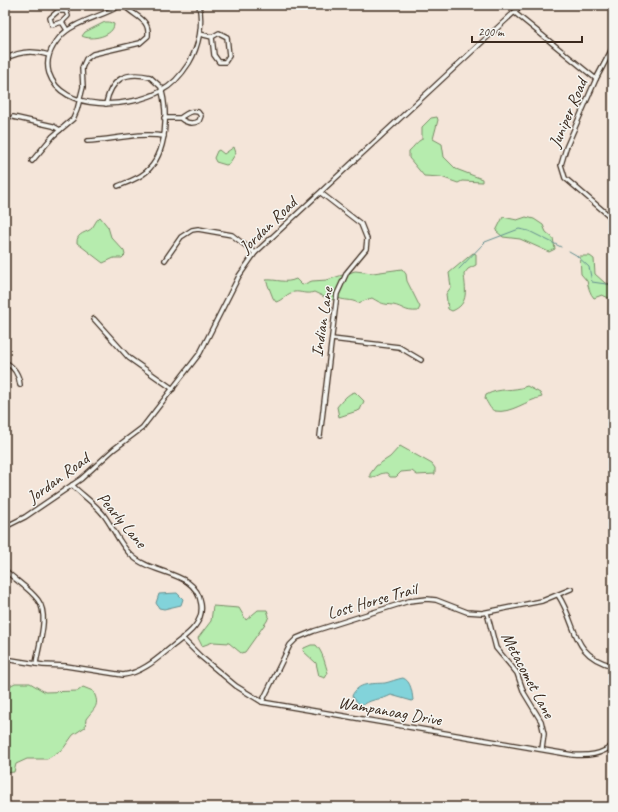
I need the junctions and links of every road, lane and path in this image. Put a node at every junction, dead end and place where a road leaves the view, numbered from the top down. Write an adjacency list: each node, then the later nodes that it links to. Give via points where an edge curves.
1 (122, 5): 6 (street); 14 (street, via 145,21 149,28 148,36 140,43 93,54 86,59 82,68 83,87)
2 (199, 5): 7 (street)
3 (522, 5): 4 (street, Jordan Road)
4 (514, 13): 12 (street); 24 (street, Jordan Road, via 367,147)
5 (62, 22): 5 (street, via 67,18 66,11 58,11 50,18 52,25); 6 (street)
6 (67, 30): 10 (street, via 52,47)
7 (200, 34): 8 (street); 13 (street, via 194,54 183,71)
8 (212, 37): 8 (street, via 214,55 219,62 225,62 229,56 227,37 219,33)
9 (613, 47): 12 (street, Juniper Road)
10 (49, 55): 11 (street, via 20,53); 14 (street, via 49,70 55,86)
11 (5, 59)
12 (596, 79): 25 (street, Juniper Road, via 561,165 566,178)
13 (162, 91): 15 (street, via 134,101); 15 (street, via 152,78 125,76 110,90); 17 (street)
14 (79, 100): 15 (street); 19 (street, via 73,119)
15 (106, 104)
16 (13, 117): 19 (street)
17 (164, 118): 18 (street); 20 (street)
18 (180, 118): 18 (street, via 186,123 193,123 199,121 201,116 191,111)
19 (60, 130): 22 (street)
20 (164, 136): 21 (street, via 138,134); 23 (street, via 158,156 148,170)
21 (87, 141)
22 (32, 161)
23 (118, 186)
24 (321, 193): 26 (street, Jordan Road); 29 (street, Indian Lane, via 362,224 367,240 366,249 339,286)
25 (613, 219)
26 (255, 253): 27 (street, via 232,235 198,229 181,237); 33 (street, Jordan Road, via 239,276 207,342)
27 (165, 260)
28 (94, 319): 33 (street, via 129,358)
29 (332, 339): 30 (street, via 399,347); 34 (street, Indian Lane)
30 (421, 360)
31 (5, 362): 32 (street, via 17,373)
32 (20, 385)
33 (173, 389): 35 (street, Jordan Road, via 138,431)
34 (320, 436)
35 (72, 485): 36 (street, Jordan Road, via 25,517); 41 (street, Pearly Lane, via 104,514 122,544 134,558 148,567 184,579 194,588 200,599 201,613 194,629)
36 (5, 527)
37 (5, 570): 43 (street, via 34,596 42,607)
38 (571, 589): 39 (street, Lost Horse Trail)
39 (558, 595): 40 (street, Lost Horse Trail); 44 (street, via 583,649 589,656)
40 (487, 613): 45 (street, Lost Horse Trail, via 467,612 444,602 427,599 409,602 314,631 297,638 290,645); 47 (street, Metacomet Lane, via 496,648 517,673 524,693 541,721 544,734)
41 (182, 638): 43 (street, Pearly Lane, via 146,666 131,674); 45 (street, Wampanoag Drive, via 236,686)
42 (5, 659): 43 (street)
43 (36, 664)
44 (613, 666)
45 (262, 702): 47 (street, Wampanoag Drive)
46 (613, 745): 47 (street, Wampanoag Drive, via 587,756)
47 (542, 749)

